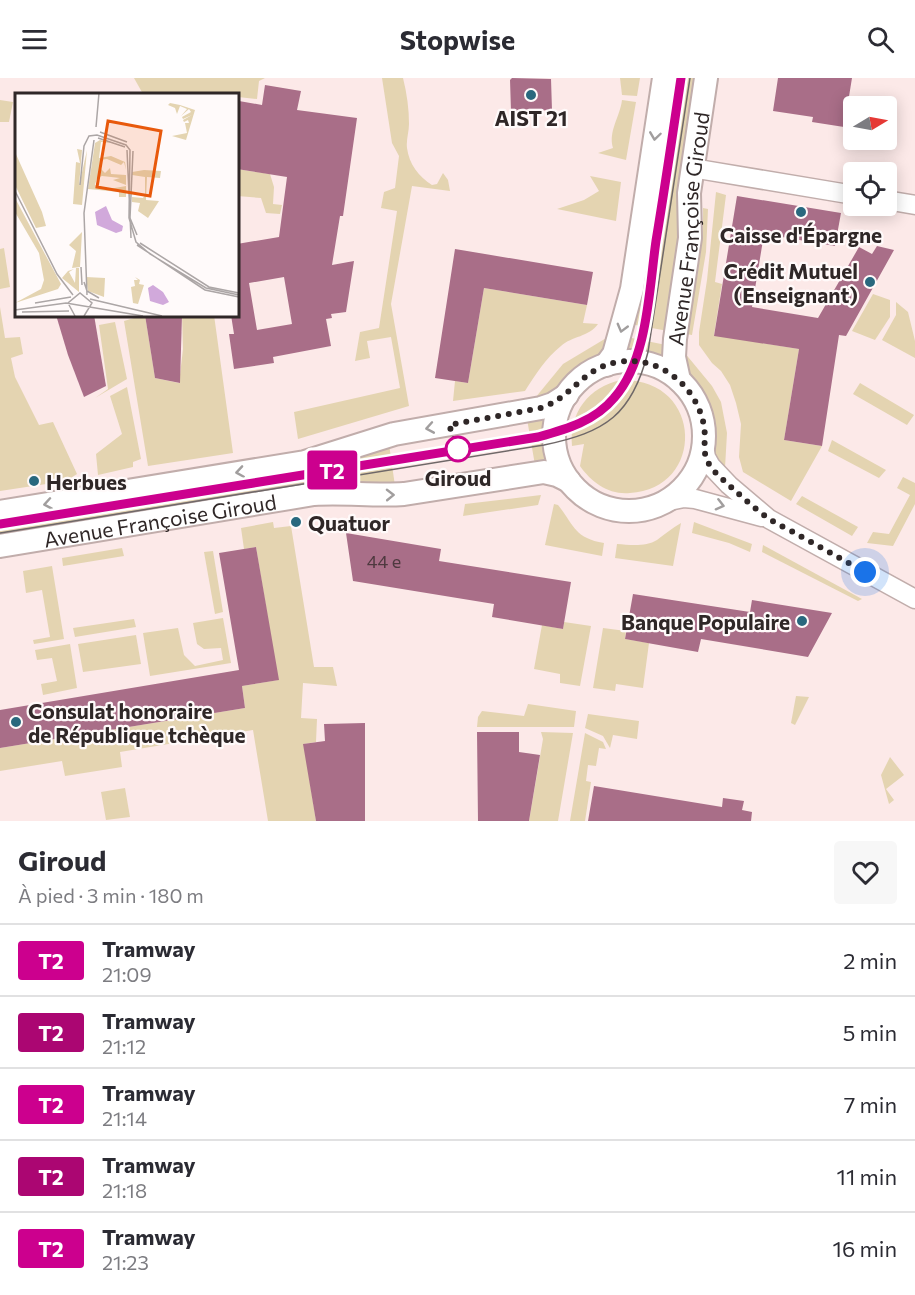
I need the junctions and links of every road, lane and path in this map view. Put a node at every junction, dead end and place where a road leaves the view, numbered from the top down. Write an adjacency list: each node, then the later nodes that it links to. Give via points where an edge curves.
1 (664, 78): 7 (street, Avenue Françoise Giroud, one-way to 7, via 632,289 614,354)
2 (706, 78): 3 (street, Avenue Françoise Giroud)
3 (692, 168): 4 (street); 8 (street, Avenue Françoise Giroud, via 690,238 675,339 674,357)
4 (843, 193)
5 (897, 202): 6 (street)
6 (915, 205)
7 (606, 365): 8 (street, Avenue Françoise Giroud, via 646,363); 9 (street, Avenue Françoise Giroud, via 577,382)
8 (680, 380): 10 (street, Avenue Françoise Giroud, via 700,410)
9 (567, 395): 11 (street, Avenue Françoise Giroud, via 556,419 554,438 559,463); 13 (street, Avenue Françoise Giroud, one-way to 13, via 541,408 394,434 305,462)
10 (704, 446): 12 (street, Avenue Françoise Giroud, via 693,477); 14 (street, via 711,466)
11 (569, 481): 12 (street, Avenue Françoise Giroud, via 604,508 626,512 649,510); 15 (street, Avenue Françoise Giroud, one-way to 11, via 314,494 404,494 544,472)
12 (669, 501): 14 (street, one-way to 14, via 694,499)
13 (0, 512)
14 (769, 519): 16 (street)
15 (0, 546)
16 (915, 599)

